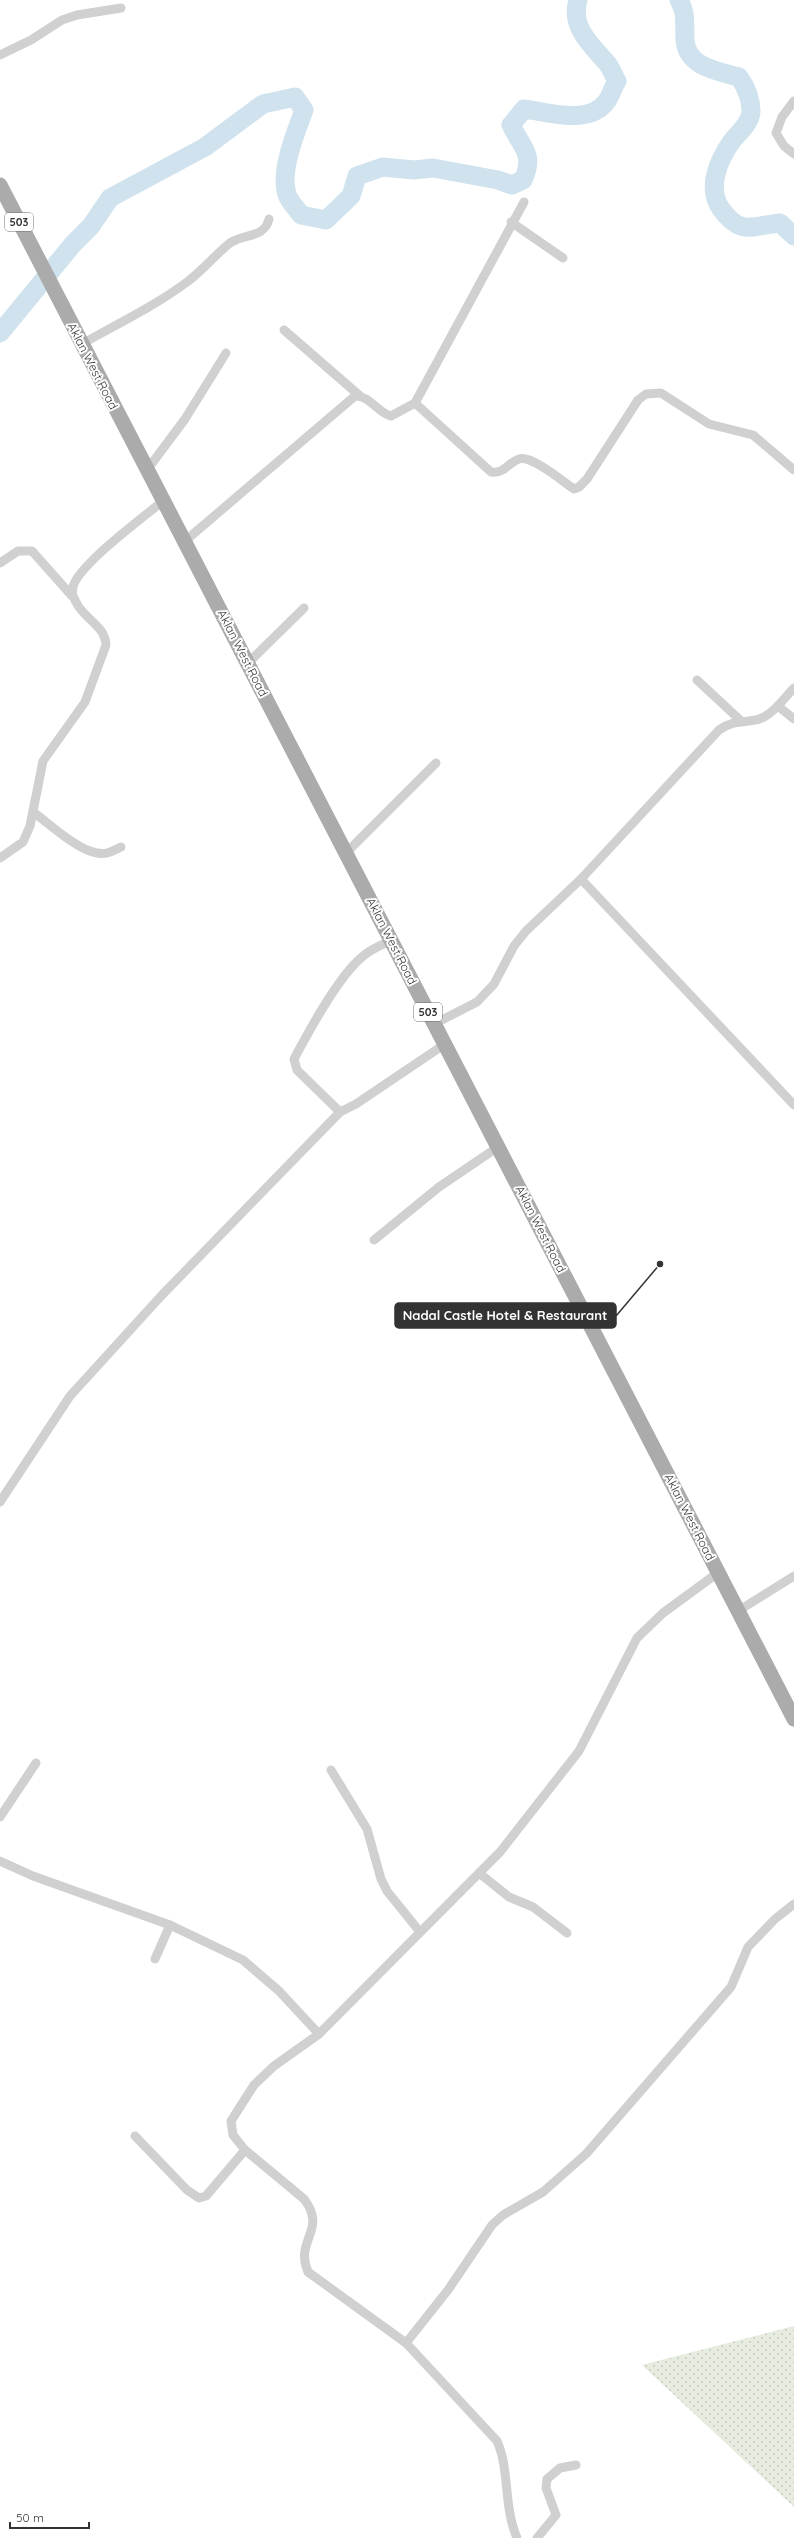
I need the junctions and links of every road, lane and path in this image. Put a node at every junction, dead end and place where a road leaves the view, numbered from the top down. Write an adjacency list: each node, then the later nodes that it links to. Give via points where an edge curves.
1 (121, 8): 2 (street, via 62,20 31,40)
2 (0, 55)
3 (794, 101): 4 (street, via 782,117 776,134 784,146)
4 (794, 154)
5 (0, 185): 11 (main road, Aklan West Road / 503)
6 (524, 202): 8 (street)
7 (269, 219): 11 (street, via 267,227 260,233 232,242 188,282)
8 (511, 222): 9 (street); 14 (street)
9 (563, 258)
10 (284, 330): 13 (street)
11 (82, 344): 15 (main road, Aklan West Road / 503)
12 (226, 353): 15 (street, via 185,419)
13 (360, 396): 14 (street, via 382,414 391,416); 18 (street, via 355,396 335,411)
14 (415, 403): 16 (street, via 491,472 501,472 518,460 525,459 574,489 587,479 638,400 646,394 661,393 709,424 753,435)
15 (147, 470): 17 (main road, Aklan West Road / 503)
16 (794, 470)
17 (163, 502): 18 (main road, Aklan West Road / 503); 20 (street, via 108,546 81,574 73,586)
18 (185, 541): 22 (main road, Aklan West Road / 503)
19 (0, 563): 20 (street, via 18,551 32,551)
20 (72, 596): 29 (street, via 79,608 101,630 106,638 106,645 86,702 43,760)
21 (304, 608): 22 (street)
22 (248, 662): 31 (main road, Aklan West Road / 503)
23 (697, 680): 27 (street)
24 (794, 688): 25 (street)
25 (778, 706): 26 (street); 27 (street, via 756,720)
26 (794, 719)
27 (740, 720): 33 (street, via 729,723 719,730)
28 (436, 763): 31 (street)
29 (33, 812): 30 (street, via 83,848 97,853 108,853); 32 (street, via 23,842)
30 (121, 847)
31 (346, 853): 34 (main road, Aklan West Road / 503)
32 (0, 858)
33 (581, 879): 35 (street, via 526,931 514,946 494,984 477,1002); 37 (street)
34 (392, 940): 35 (main road, Aklan West Road / 503); 38 (street, via 362,956 350,970 320,1014 294,1060 297,1070)
35 (434, 1024): 36 (main road, Aklan West Road / 503)
36 (445, 1044): 38 (street); 39 (main road, Aklan West Road / 503)
37 (794, 1105)
38 (340, 1112): 41 (street, via 162,1295 70,1396)
39 (498, 1147): 40 (street, via 439,1187); 42 (main road, Aklan West Road / 503)
40 (374, 1240)
41 (0, 1502)
42 (719, 1572): 44 (main road, Aklan West Road / 503); 50 (street, via 663,1613 637,1638 579,1752 500,1852)
43 (794, 1576): 44 (street)
44 (738, 1610): 45 (main road, Aklan West Road / 503)
45 (794, 1719)
46 (36, 1763): 48 (street)
47 (331, 1770): 53 (street, via 367,1829 381,1880 387,1891)
48 (0, 1817)
49 (0, 1861): 52 (street, via 33,1876)
50 (479, 1873): 53 (street); 54 (street, via 509,1897 533,1907)
51 (794, 1904): 59 (street, via 775,1919 748,1947 731,1987 586,2154 543,2192 503,2215 492,2225 448,2290)
52 (170, 1925): 55 (street); 56 (street, via 243,1960 279,1991)
53 (420, 1932): 56 (street)
54 (567, 1933)
55 (155, 1959)
56 (320, 2034): 58 (street, via 274,2066 254,2085 231,2121 233,2135)
57 (135, 2136): 58 (street, via 186,2190 199,2198 206,2196)
58 (245, 2150): 59 (street, via 304,2199 311,2208 314,2222 303,2261 308,2272)
59 (406, 2343): 61 (street, via 497,2441 502,2453 507,2506)
60 (576, 2465): 62 (street, via 560,2468 547,2479 546,2488 556,2514)
61 (517, 2538)
62 (538, 2538)

